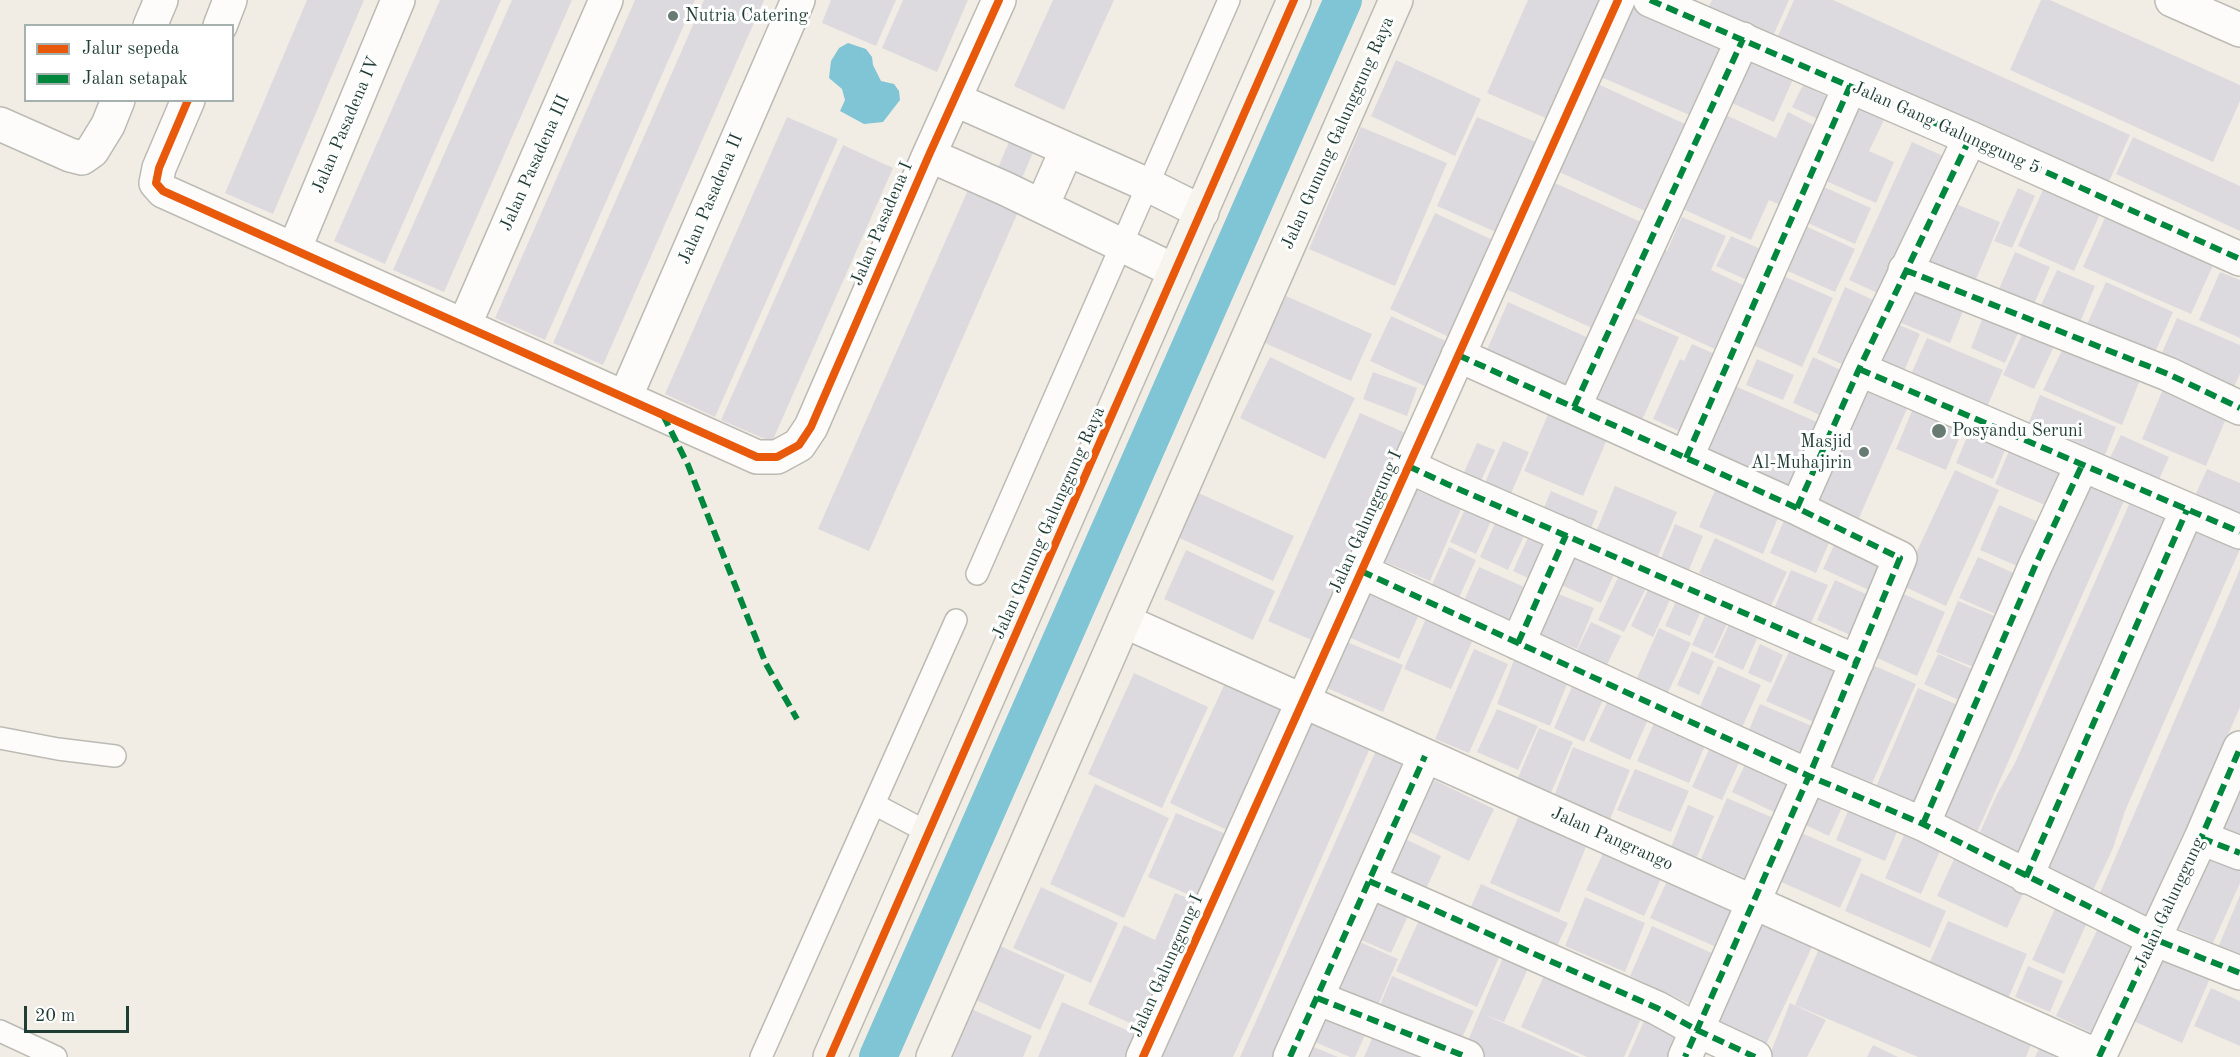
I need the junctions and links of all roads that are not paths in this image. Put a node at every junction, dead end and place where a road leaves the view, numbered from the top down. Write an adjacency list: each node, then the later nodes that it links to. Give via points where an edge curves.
1 (161, 0): 13 (street)
2 (230, 0): 14 (street)
3 (398, 0): 29 (street, Jalan Pasadena IV)
4 (606, 0): 33 (street, Jalan Pasadena III)
5 (798, 0): 36 (street, Jalan Pasadena II)
6 (999, 0): 18 (street, Jalan Pasadena I)
7 (1229, 0): 25 (lane)
8 (1294, 0): 27 (street, Jalan Gunung Galunggung Raya)
9 (1396, 0): 49 (street, Jalan Gunung Galunggung Raya)
10 (1618, 0): 34 (street, Jalan Galunggung I)
11 (1650, 0): 16 (street, Jalan Gang Galunggung 5)
12 (2172, 0): 15 (street)
13 (151, 24)
14 (221, 24)
15 (2240, 30)
16 (1743, 39): 17 (street, Jalan Gang Galunggung 5); 37 (street)
17 (1850, 86): 22 (street, Jalan Gang Galunggung 5); 39 (street)
18 (954, 99): 23 (street); 24 (street, Jalan Pasadena I)
19 (117, 102): 21 (street, via 92,152 82,158)
20 (187, 102): 29 (street, via 156,183 163,191)
21 (0, 124)
22 (1970, 138): 30 (street, Jalan Gang Galunggung 5); 31 (street)
23 (1067, 149): 25 (street); 26 (street)
24 (929, 155): 26 (street); 36 (street, Jalan Pasadena I, via 811,427 799,445 777,457 757,457)
25 (1148, 185): 27 (street); 28 (lane)
26 (1042, 206): 28 (street)
27 (1202, 212): 32 (street, Jalan Gunung Galunggung Raya)
28 (1122, 245): 32 (street); 47 (lane)
29 (294, 250): 33 (street)
30 (2240, 259)
31 (1905, 270): 35 (street); 38 (street, via 2168,374)
32 (1175, 271): 60 (street, Jalan Gunung Galunggung Raya)
33 (464, 326): 36 (street)
34 (1458, 355): 37 (street); 41 (street, Jalan Galunggung I)
35 (1859, 369): 40 (street); 42 (street)
36 (625, 398)
37 (1574, 407): 39 (street)
38 (2240, 408)
39 (1686, 458): 42 (street)
40 (2082, 465): 43 (street); 59 (street)
41 (1408, 466): 45 (street); 46 (street, Jalan Galunggung I)
42 (1797, 508): 51 (street, via 1900,558)
43 (2187, 510): 44 (street); 63 (street)
44 (2240, 532)
45 (1566, 535): 50 (street); 51 (street)
46 (1361, 571): 50 (street); 52 (street, Jalan Galunggung I)
47 (977, 574)
48 (956, 620): 58 (lane)
49 (1124, 621): 52 (street, Jalan Pangrango); 74 (street, Jalan Gunung Galunggung Raya)
50 (1518, 643): 57 (street)
51 (1857, 662): 57 (street)
52 (1302, 701): 56 (street, Jalan Pangrango); 75 (street, Jalan Galunggung I)
53 (0, 738): 55 (lane)
54 (2240, 748): 61 (street, Jalan Galunggung)
55 (115, 756)
56 (1425, 756): 64 (street); 65 (street, Jalan Pangrango)
57 (1809, 776): 59 (street); 65 (street)
58 (874, 804): 60 (lane); 72 (lane)
59 (1923, 824): 63 (street)
60 (929, 833): 73 (street, Jalan Gunung Galunggung Raya)
61 (2201, 838): 62 (street); 66 (street, Jalan Galunggung)
62 (2240, 853)
63 (2026, 877): 66 (street)
64 (1369, 881): 68 (street); 70 (street, via 1657,1008)
65 (1753, 902): 70 (street); 79 (street, Jalan Pangrango)
66 (2154, 939): 67 (street); 79 (street, Jalan Galunggung)
67 (2240, 974)
68 (1317, 998): 76 (street); 77 (street)
69 (0, 1031): 71 (lane)
70 (1691, 1043): 78 (street)
71 (56, 1057)
72 (761, 1057)
73 (830, 1057)
74 (933, 1057)
75 (1143, 1057)
76 (1290, 1057)
77 (1467, 1057)
78 (1755, 1057)
79 (2099, 1057)

